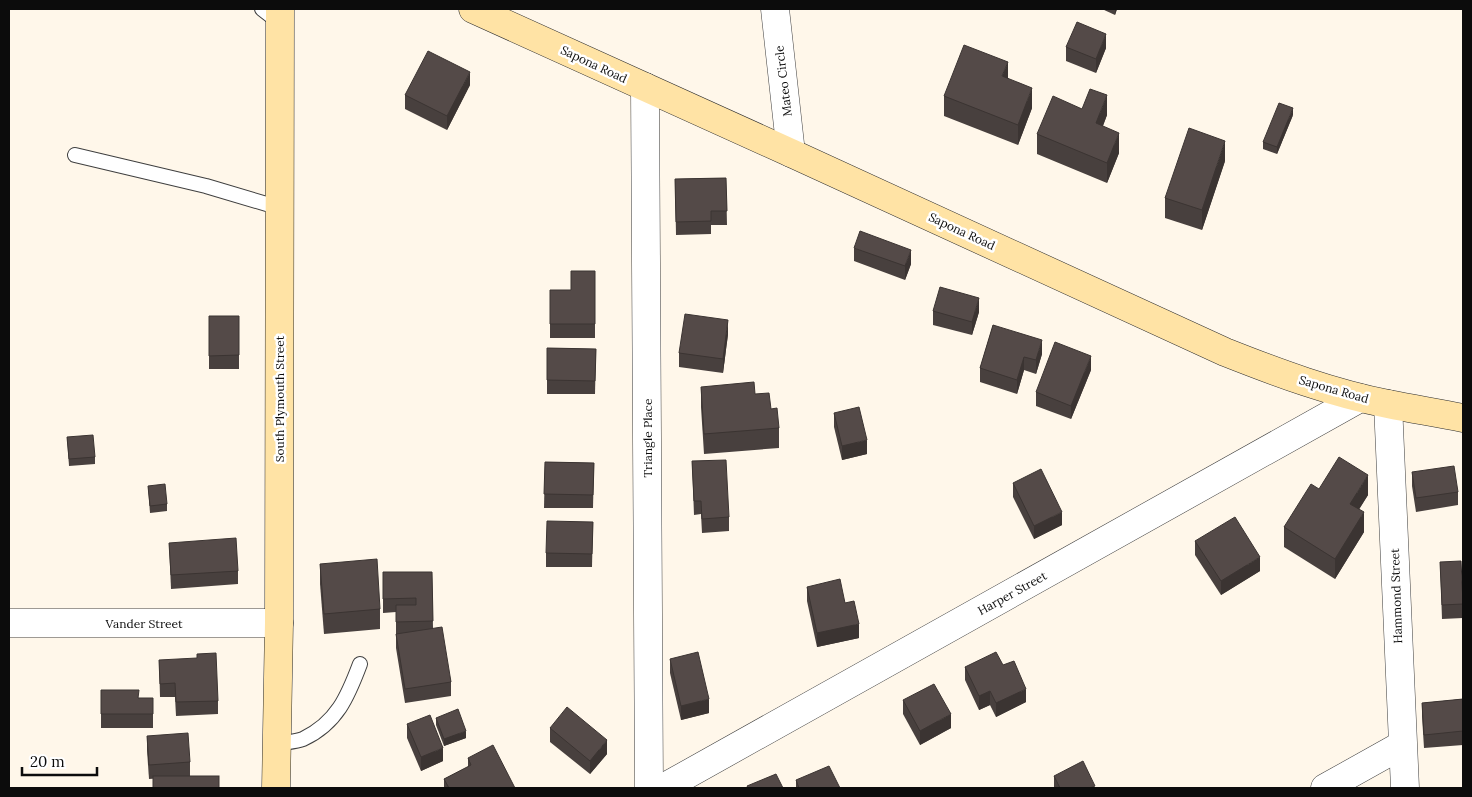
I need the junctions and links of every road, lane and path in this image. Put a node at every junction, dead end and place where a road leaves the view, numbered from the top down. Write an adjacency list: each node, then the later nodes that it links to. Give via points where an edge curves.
1 (473, 9): 4 (street, Sapona Road)
2 (775, 9): 5 (street, Mateo Circle)
3 (274, 14): 7 (street, South Plymouth Street)
4 (645, 87): 5 (street, Sapona Road); 17 (street, Triangle Place)
5 (791, 153): 8 (street, Sapona Road, via 1225,352)
6 (75, 155): 7 (lane, via 206,186)
7 (280, 208): 12 (street, South Plymouth Street)
8 (1360, 398): 9 (street, Sapona Road); 18 (street, Harper Street)
9 (1388, 404): 10 (street, Sapona Road); 15 (street, Hammond Street)
10 (1463, 418)
11 (9, 623): 12 (street, Vander Street)
12 (279, 623): 14 (street, South Plymouth Street)
13 (360, 664): 14 (lane, via 345,701 322,728 302,740)
14 (276, 744): 16 (street, South Plymouth Street)
15 (1402, 745): 19 (street); 20 (street, Hammond Street)
16 (276, 788)
17 (649, 788)
18 (663, 788)
19 (1325, 788)
20 (1405, 788)

